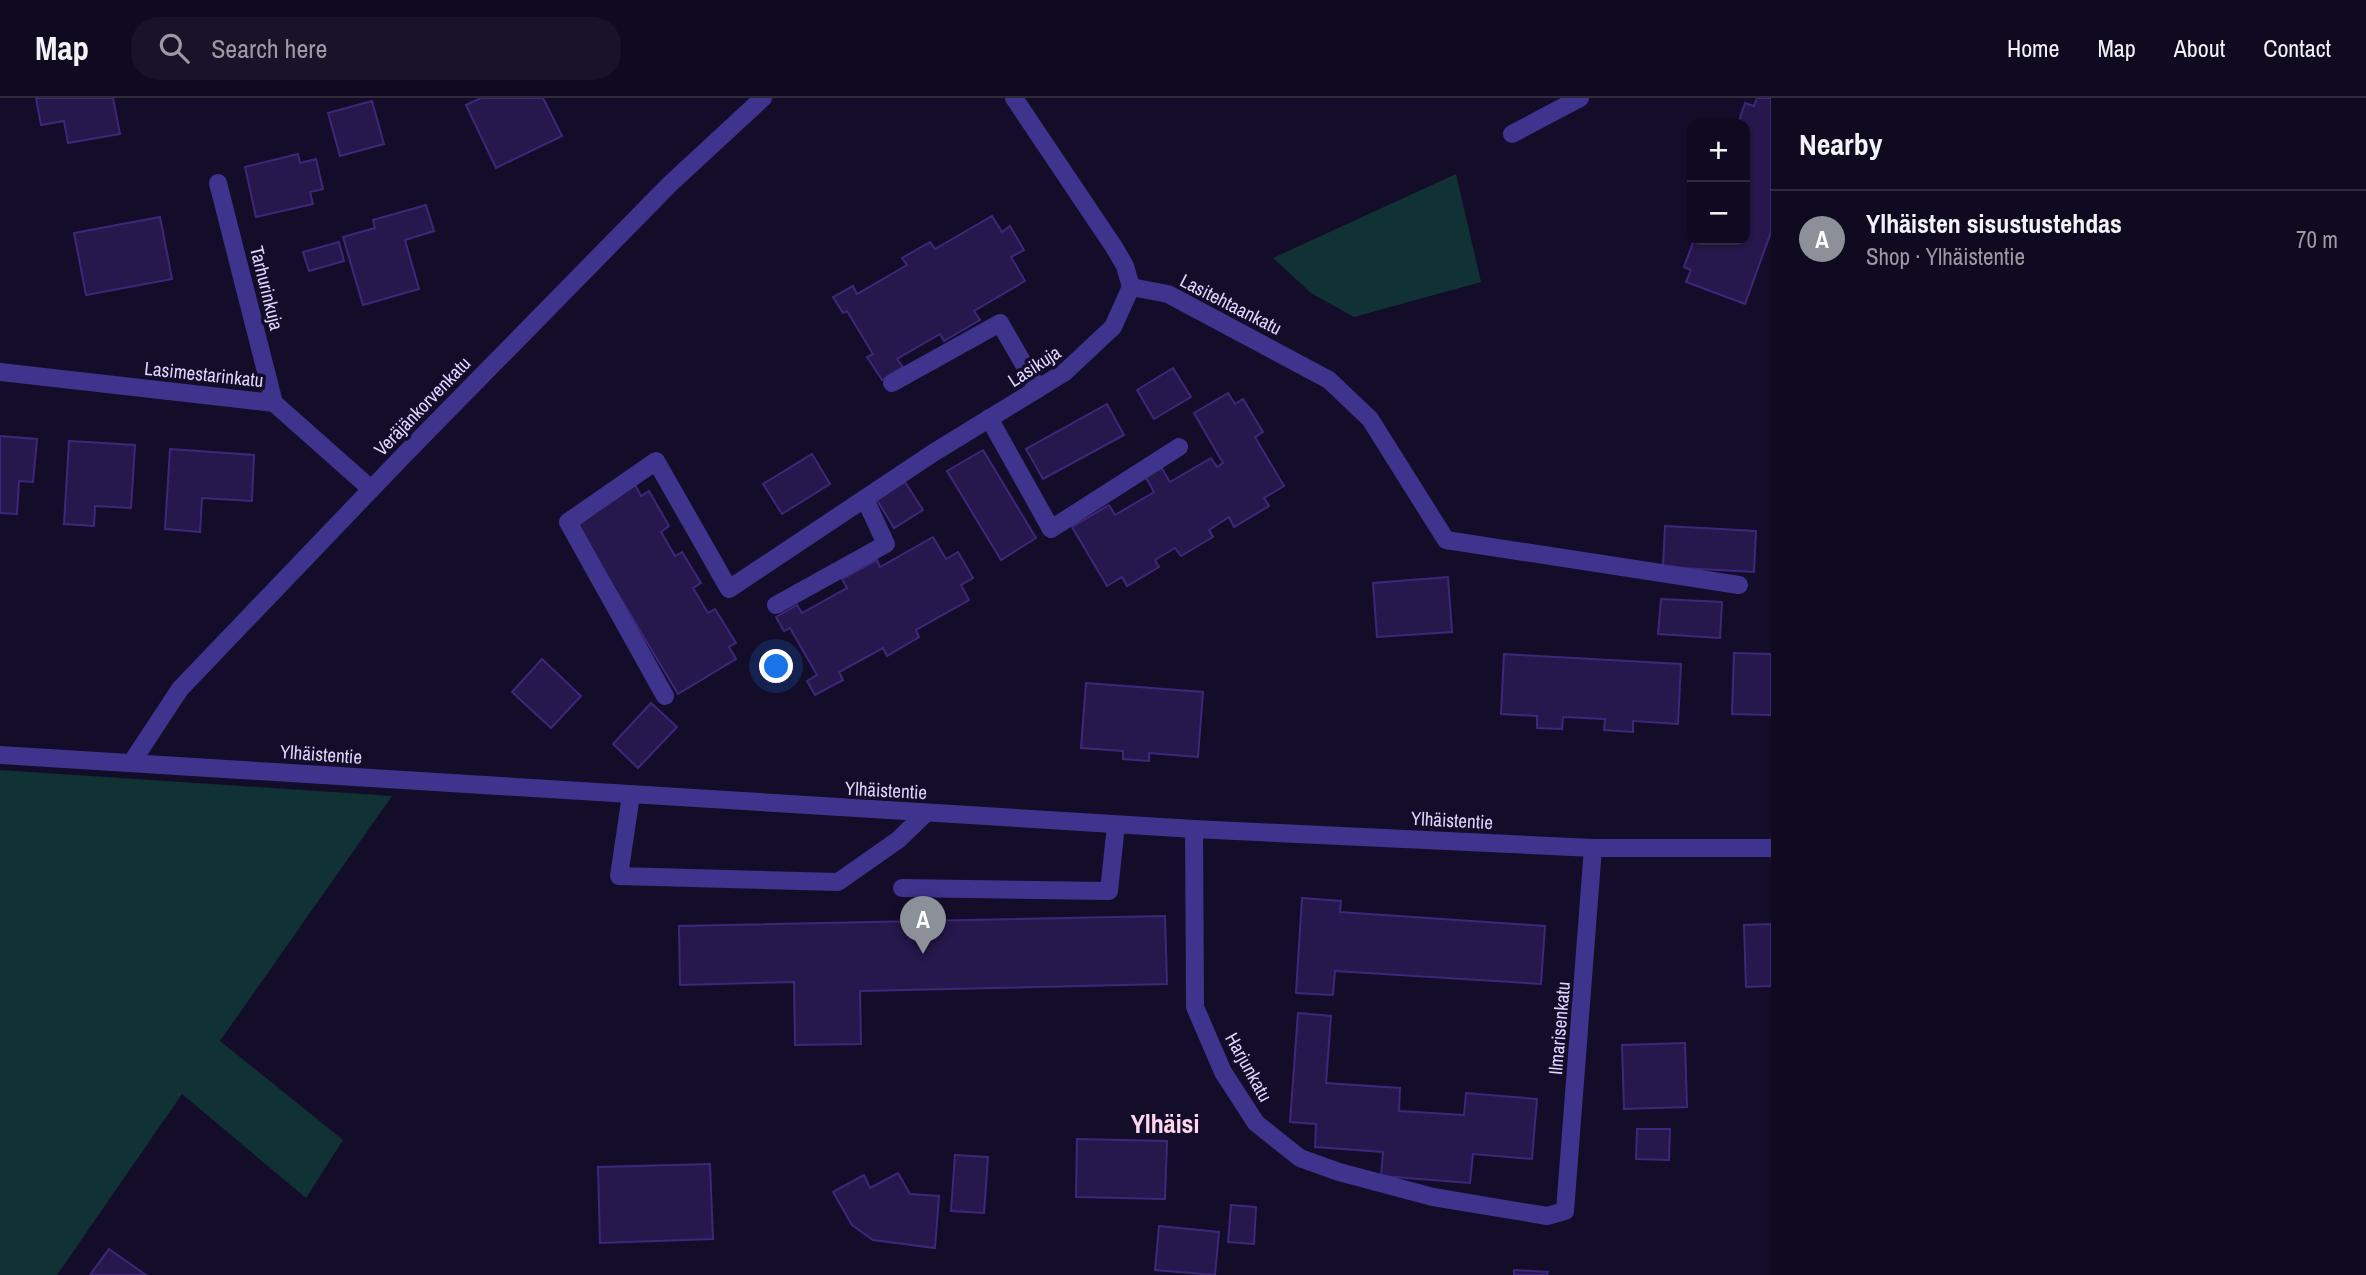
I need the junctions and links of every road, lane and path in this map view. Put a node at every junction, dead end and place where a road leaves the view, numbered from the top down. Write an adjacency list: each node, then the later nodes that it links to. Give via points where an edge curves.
1 (763, 98): 13 (street, Veräjänkorvenkatu, via 670,184)
2 (1014, 98): 6 (street, via 1114,247)
3 (1580, 98): 4 (street)
4 (1512, 134)
5 (218, 183): 10 (street, Tarhurinkuja)
6 (1130, 287): 9 (street, Lasikuja, via 1124,308 1100,342); 15 (street, Lasitehtaankatu, via 1168,294 1329,380 1370,419 1446,540)
7 (0, 372): 10 (street, Lasimestarinkatu)
8 (892, 383): 9 (street, via 1000,323)
9 (1038, 389): 11 (street, Lasikuja)
10 (274, 403): 13 (street, Lasimestarinkatu)
11 (989, 418): 12 (street, via 1051,529); 14 (street, Lasikuja)
12 (1179, 447)
13 (371, 489): 19 (street, Veräjänkorvenkatu, via 180,689)
14 (865, 499): 16 (street, via 886,544); 17 (street, Lasikuja, via 729,589 656,461 568,522)
15 (1739, 585)
16 (776, 605)
17 (665, 696)
18 (0, 755): 19 (street, Ylhäistentie)
19 (132, 762): 20 (street, Ylhäistentie)
20 (631, 795): 21 (street, Ylhäistentie); 21 (street, via 619,876 838,882 898,840)
21 (926, 813): 22 (street, Ylhäistentie)
22 (1116, 825): 23 (street, Ylhäistentie); 26 (street, via 1109,891)
23 (1194, 829): 24 (street, Ylhäistentie); 27 (street, Harjunkatu, via 1195,1007 1223,1072 1256,1123 1300,1158 1339,1172 1458,1201 1547,1216)
24 (1593, 848): 25 (street, Ylhäistentie); 27 (street, Ilmarisenkatu)
25 (1771, 848)
26 (902, 888)
27 (1565, 1211)

